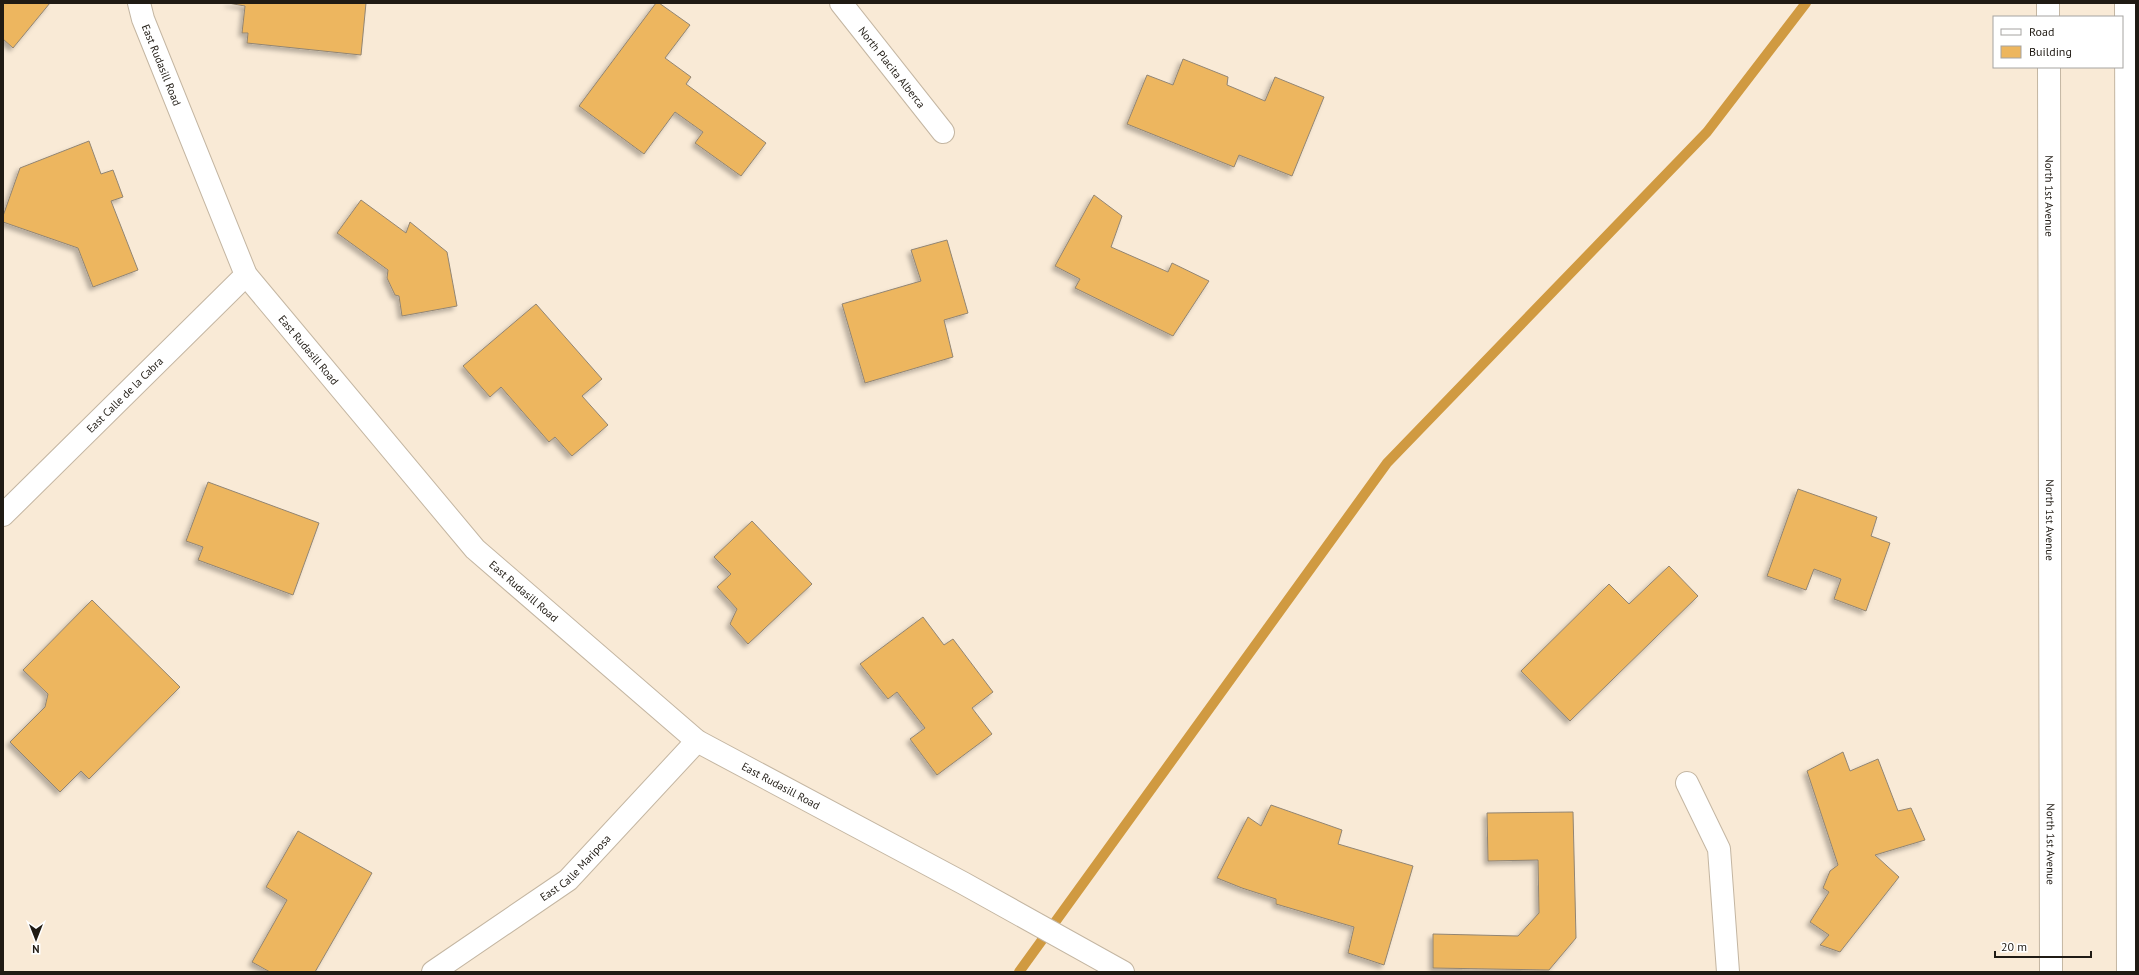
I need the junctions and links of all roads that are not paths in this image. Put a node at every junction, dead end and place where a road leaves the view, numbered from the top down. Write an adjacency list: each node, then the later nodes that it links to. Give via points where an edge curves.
1 (139, 3): 8 (street, East Rudasill Road, via 143,19)
2 (840, 3): 7 (street, North Placita Alberca)
3 (2048, 3): 5 (street)
4 (2126, 3): 16 (street)
5 (2048, 16)
6 (2049, 68): 15 (street, North 1st Avenue)
7 (943, 132)
8 (246, 275): 9 (street, East Calle de la Cabra); 10 (street, East Rudasill Road, via 476,549)
9 (3, 515)
10 (697, 741): 12 (street, East Calle Mariposa, via 568,880); 13 (street, East Rudasill Road)
11 (1687, 783): 14 (street, via 1719,849)
12 (433, 972)
13 (1123, 972)
14 (1728, 972)
15 (2051, 972)
16 (2128, 972)

